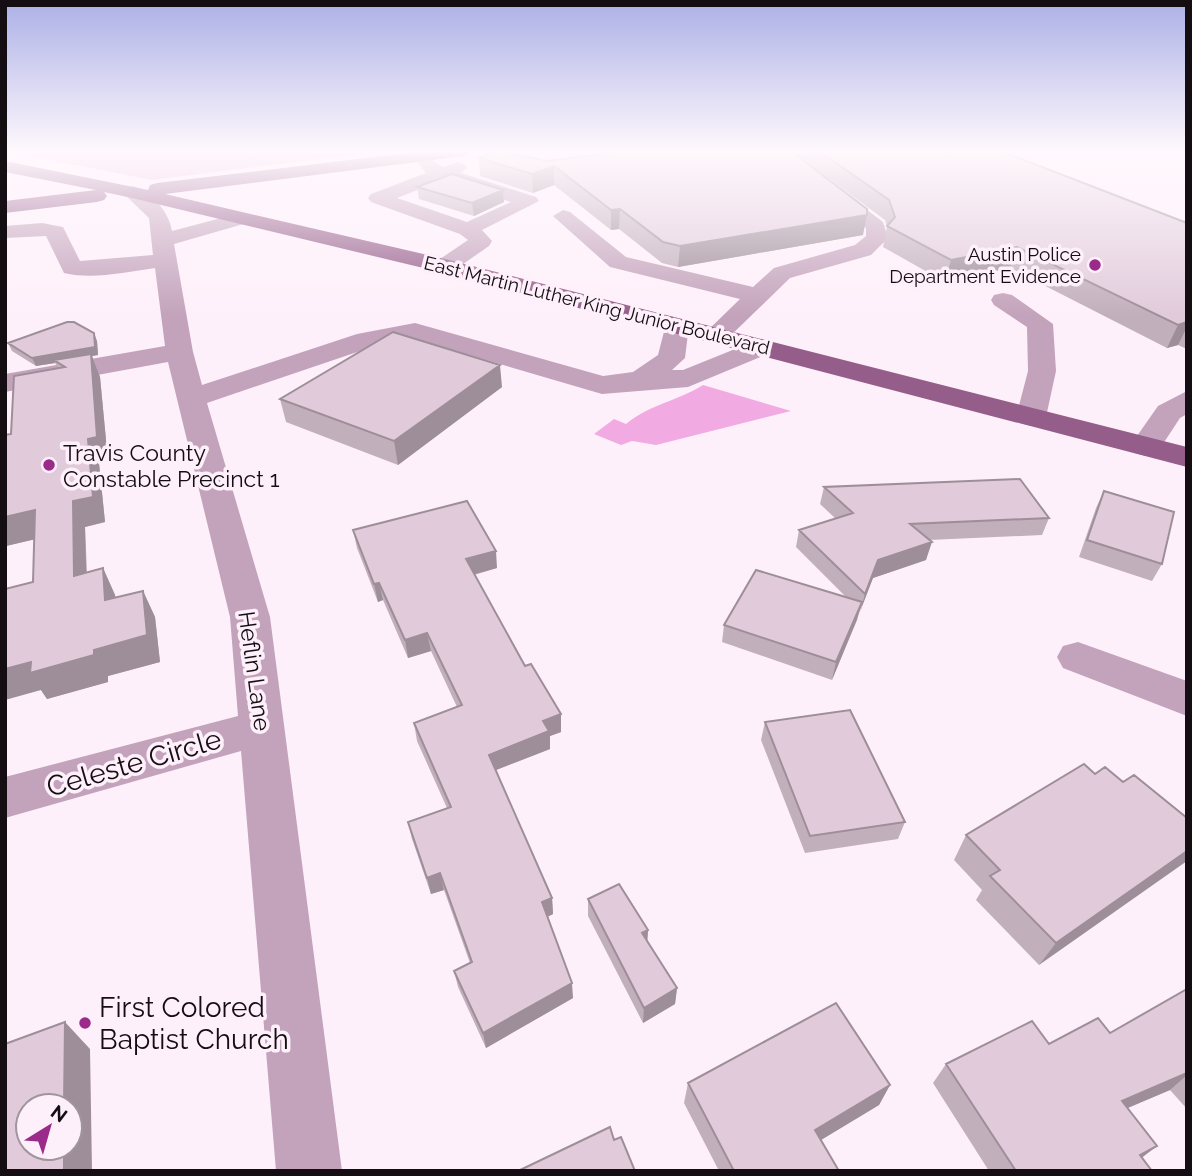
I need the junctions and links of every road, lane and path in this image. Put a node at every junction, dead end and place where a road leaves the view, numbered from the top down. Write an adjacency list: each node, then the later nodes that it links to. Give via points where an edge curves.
1 (148, 206): 10 (street, Heflin Lane, via 159,216)
2 (188, 206): 7 (main road, East Martin Luther King Junior Boulevard)
3 (401, 206): 8 (street)
4 (515, 206): 8 (street)
5 (850, 206): 12 (street, via 876,226 877,238 863,250 782,274)
6 (564, 216): 12 (street, via 618,262)
7 (240, 219): 10 (street); 11 (main road, East Martin Luther King Junior Boulevard)
8 (468, 229): 11 (street, via 481,241)
9 (5, 232): 10 (street, via 55,232 72,268 97,269)
10 (164, 250): 17 (street, Heflin Lane)
11 (445, 266): 14 (main road, East Martin Luther King Junior Boulevard)
12 (759, 296): 15 (street)
13 (1003, 300): 22 (street, via 1040,324 1042,371)
14 (676, 325): 15 (main road, East Martin Luther King Junior Boulevard); 18 (street, via 671,358)
15 (716, 335): 16 (main road, East Martin Luther King Junior Boulevard)
16 (760, 346): 18 (street, via 688,378); 22 (main road, East Martin Luther King Junior Boulevard)
17 (179, 352): 19 (street); 20 (street, Heflin Lane)
18 (641, 380): 20 (street, via 602,385 415,331 366,340)
19 (5, 383)
20 (192, 398): 27 (street, Heflin Lane, via 250,617)
21 (1187, 400): 23 (street, via 1169,412)
22 (1031, 417): 23 (main road, East Martin Luther King Junior Boulevard)
23 (1146, 446): 24 (main road, East Martin Luther King Junior Boulevard)
24 (1187, 457)
25 (1078, 657): 26 (street)
26 (1187, 699)
27 (263, 727): 28 (street, Celeste Circle); 29 (street, Heflin Lane)
28 (5, 799)
29 (310, 1171)

